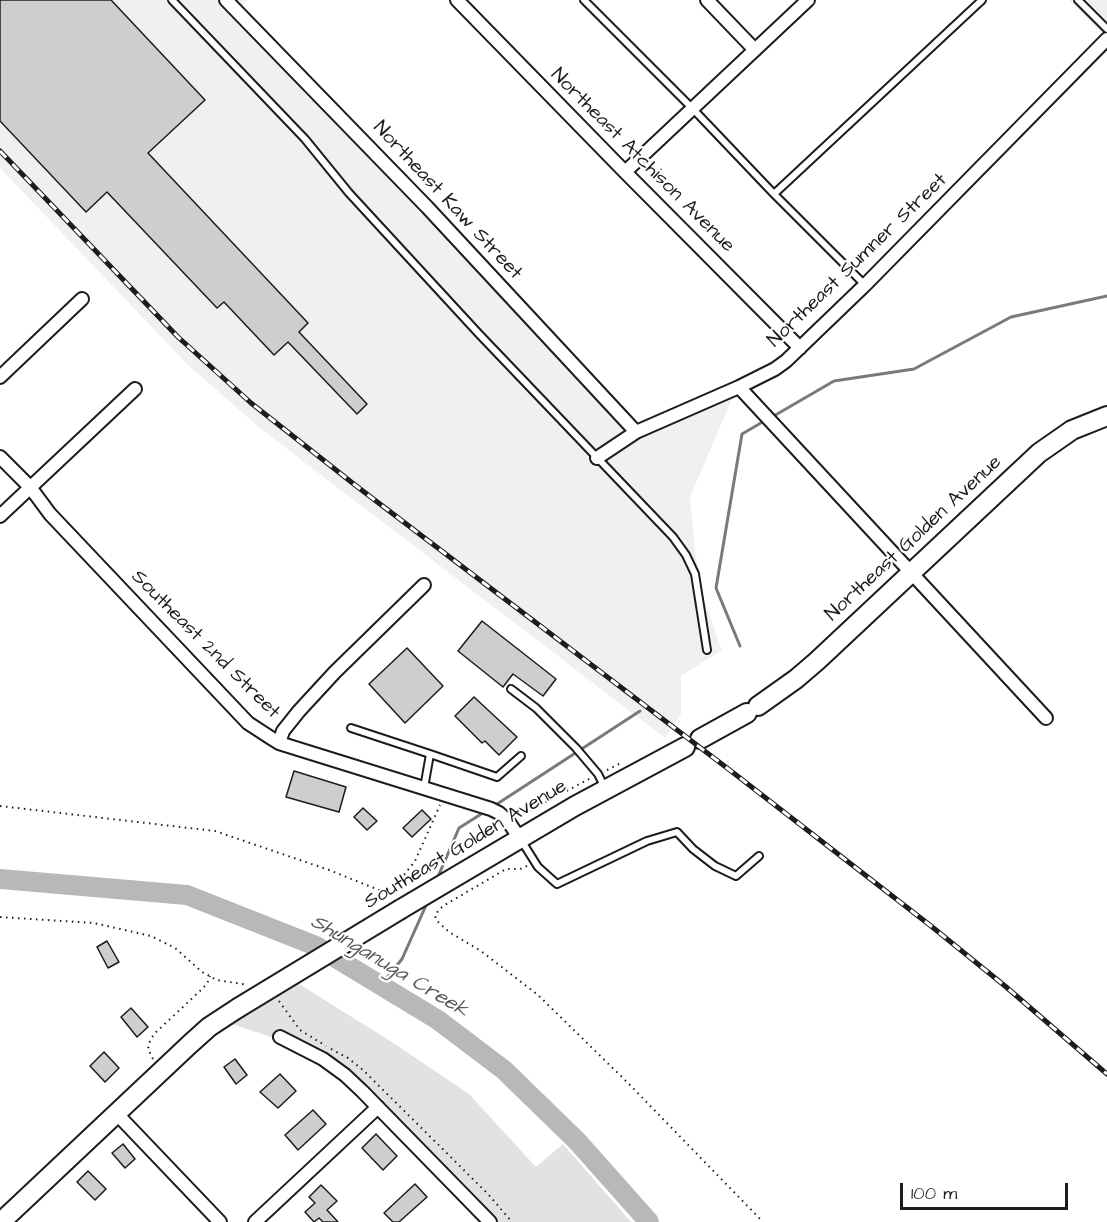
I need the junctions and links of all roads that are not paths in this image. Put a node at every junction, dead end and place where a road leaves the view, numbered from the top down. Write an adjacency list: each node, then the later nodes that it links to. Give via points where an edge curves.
1 (172, 0): 24 (lane)
2 (226, 0): 22 (street, Northeast Kaw Street, via 427,207)
3 (457, 0): 13 (street, Northeast Atchison Avenue)
4 (584, 0): 12 (lane)
5 (707, 0): 11 (street)
6 (808, 0): 11 (street)
7 (982, 0): 14 (lane)
8 (1078, 0): 9 (lane)
9 (1107, 29)
10 (1107, 39): 15 (street, Northeast Sumner Street)
11 (755, 50): 12 (street)
12 (693, 109): 13 (street); 14 (lane)
13 (625, 172): 17 (street, Northeast Atchison Avenue)
14 (774, 194): 15 (lane)
15 (865, 285): 17 (street, Northeast Sumner Street)
16 (82, 299): 18 (street)
17 (800, 348): 19 (street, Northeast Sumner Street, via 775,369)
18 (0, 377)
19 (739, 387): 22 (street, Northeast Sumner Street); 27 (street)
20 (135, 389): 25 (street)
21 (1107, 416): 27 (street, Northeast Golden Avenue, via 1072,430 1039,453)
22 (636, 432): 24 (street, Northeast Sumner Street)
23 (0, 457): 25 (street, Southeast 2nd Street)
24 (597, 458): 29 (lane, via 686,555 695,574)
25 (30, 487): 26 (street); 33 (street, Southeast 2nd Street, via 50,514 248,723)
26 (0, 516)
27 (911, 572): 31 (street); 34 (street, Northeast Golden Avenue, via 796,679 752,710)
28 (424, 585): 33 (street, via 335,672 299,711)
29 (707, 650)
30 (511, 689): 37 (lane, via 576,748)
31 (1046, 718)
32 (351, 728): 35 (lane)
33 (279, 742): 38 (street, Southeast 2nd Street)
34 (692, 743): 37 (street, Southeast Golden Avenue)
35 (430, 754): 36 (lane, via 497,777); 38 (lane)
36 (521, 756)
37 (602, 782): 39 (street, Southeast Golden Avenue)
38 (424, 788): 39 (street, Southeast 2nd Street, via 499,813)
39 (520, 839): 40 (lane, via 538,867 557,884 646,841 677,832 715,866 736,876); 43 (street, Southeast Golden Avenue, bridge, via 238,1008 202,1033)
40 (759, 856)
41 (280, 1036): 42 (street, via 338,1070)
42 (378, 1107): 46 (street); 47 (street)
43 (116, 1113): 44 (street, Southeast Golden Avenue); 45 (street)
44 (1, 1222)
45 (220, 1222)
46 (255, 1222)
47 (490, 1222)

